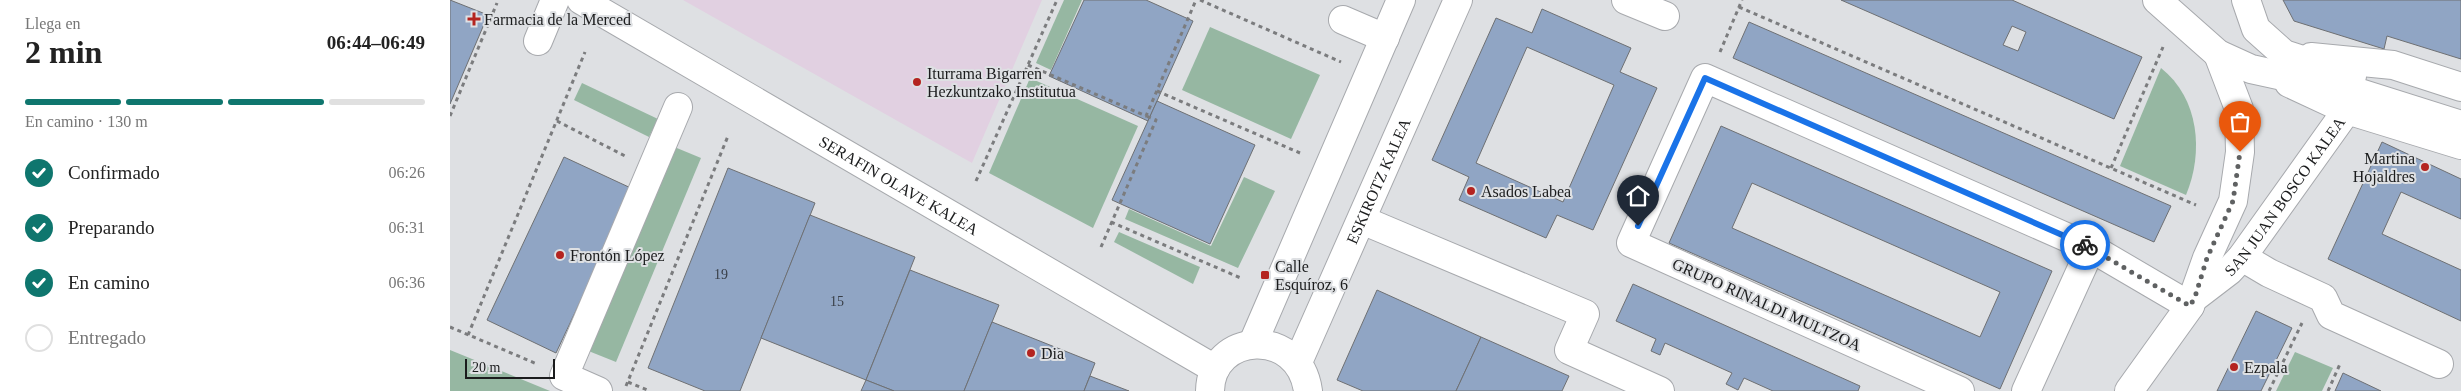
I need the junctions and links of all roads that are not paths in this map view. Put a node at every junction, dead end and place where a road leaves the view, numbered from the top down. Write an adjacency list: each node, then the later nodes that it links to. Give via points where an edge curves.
1 (555, 0): 11 (street)
2 (581, 0): 27 (street, SERAFIN OLAVE KALEA)
3 (1401, 0): 10 (street)
4 (1458, 0): 20 (street, ESKIROTZ KALEA)
5 (1626, 0): 8 (street)
6 (2157, 0): 12 (street)
7 (2246, 0): 13 (street, via 2256,29)
8 (1665, 16)
9 (1344, 20): 10 (street)
10 (1385, 38): 24 (street)
11 (538, 41)
12 (2218, 54): 13 (street, via 2251,70); 23 (street, SAN JUAN BOSCO KALEA, via 2238,109 2240,152 2233,201 2207,258)
13 (2279, 65): 14 (street, via 2393,65); 16 (street); 17 (street); 18 (street)
14 (2461, 87)
15 (678, 107): 28 (street, via 564,376)
16 (2347, 110): 19 (street); 22 (street, SAN JUAN BOSCO KALEA)
17 (2461, 110)
18 (2461, 125)
19 (2461, 145)
20 (1362, 220): 25 (street, ESKIROTZ KALEA); 30 (street, via 1585,314 1569,350)
21 (2091, 248): 23 (street, GRUPO RINALDI MULTZOA); 31 (street, GRUPO RINALDI MULTZOA, via 1705,78 1631,243); 32 (street)
22 (2242, 257): 23 (street, SAN JUAN BOSCO KALEA); 26 (street, via 2323,298 2331,315)
23 (2193, 301): 33 (street, SAN JUAN BOSCO KALEA)
24 (1253, 343): 25 (street, via 1278,347); 27 (street, via 1231,352)
25 (1298, 362): 29 (street)
26 (2439, 364)
27 (1213, 380)
28 (598, 391)
29 (1308, 391)
30 (1660, 391)
31 (1960, 391)
32 (2026, 391)
33 (2129, 391)

